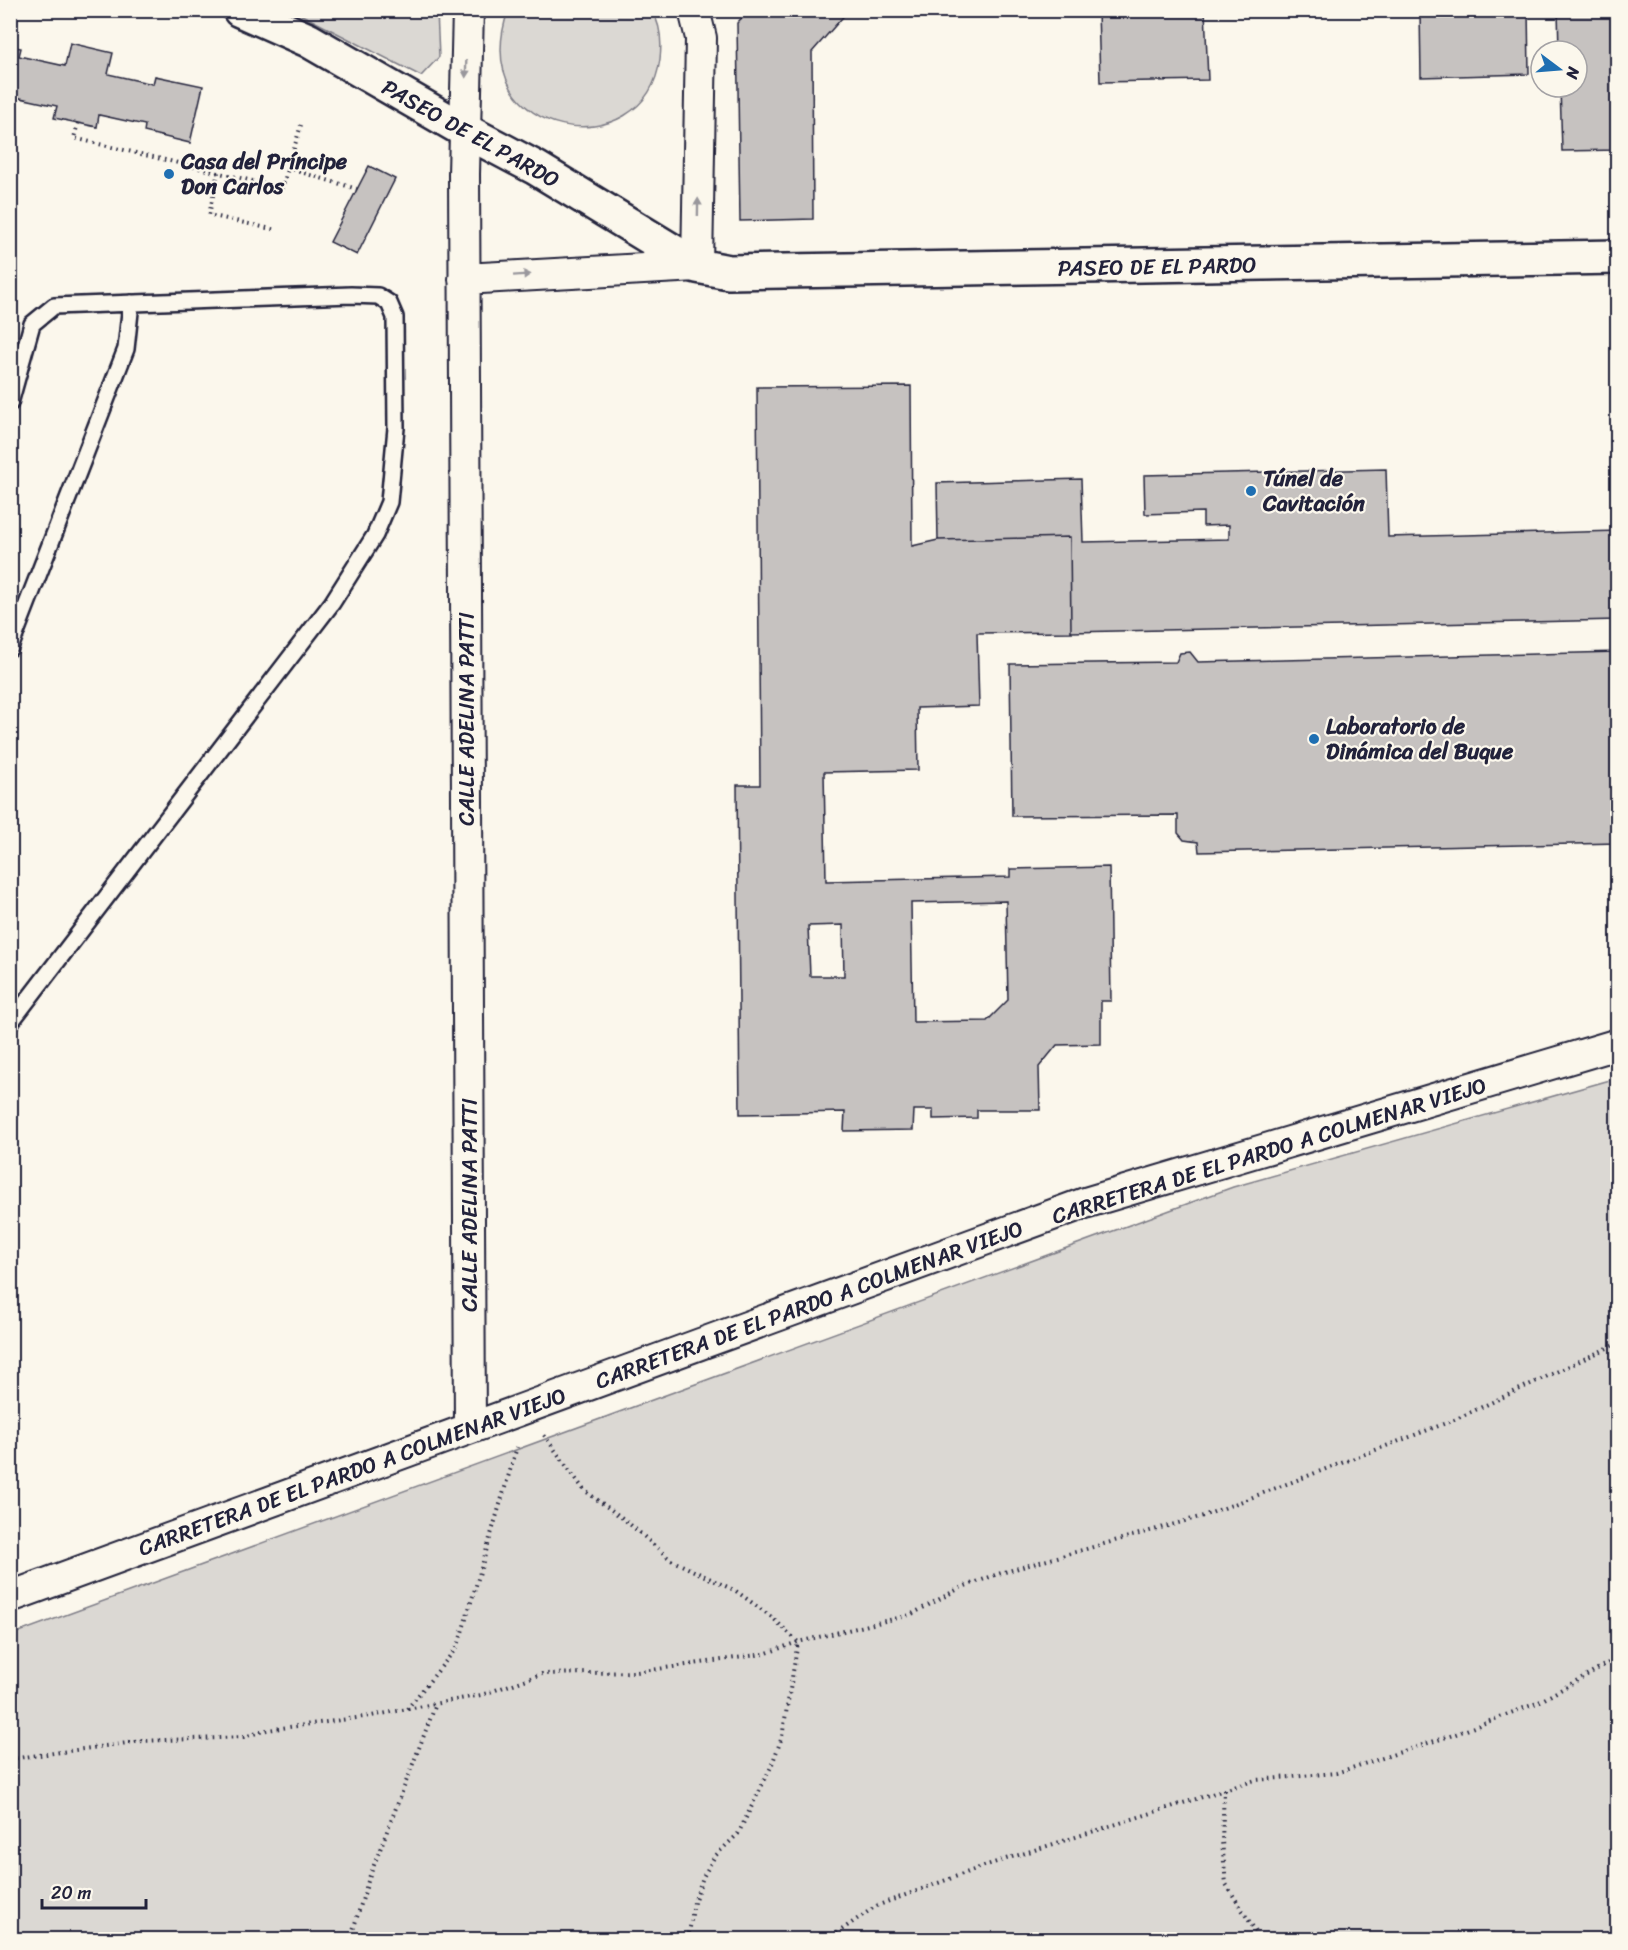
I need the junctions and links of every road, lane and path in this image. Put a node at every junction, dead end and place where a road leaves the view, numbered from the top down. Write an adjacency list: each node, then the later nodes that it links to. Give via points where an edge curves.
1 (240, 10): 6 (street, PASEO DE EL PARDO, via 308,40)
2 (468, 10): 6 (street, CALLE ADELINA PATTI, one-way to 6)
3 (694, 10): 12 (street, one-way to 3, via 701,38)
4 (78, 123): 8 (path, via 74,138)
5 (301, 125): 7 (path)
6 (464, 130): 12 (street, PASEO DE EL PARDO, via 536,168); 13 (street, CALLE ADELINA PATTI)
7 (287, 168): 8 (path, via 282,188); 9 (path)
8 (218, 172): 10 (path, via 209,215)
9 (357, 189)
10 (276, 230)
11 (1617, 257): 12 (street, PASEO DE EL PARDO, via 770,273)
12 (697, 266): 13 (street, PASEO DE EL PARDO, one-way to 12)
13 (464, 279): 21 (street, CALLE ADELINA PATTI)
14 (131, 303): 15 (lane, via 54,306 32,324); 16 (lane, via 126,349); 17 (lane, via 351,295 378,296 389,303 395,317 396,428 389,502 375,536 332,603)
15 (10, 403)
16 (10, 648)
17 (10, 1023)
18 (1617, 1044): 20 (street, CARRETERA DE EL PARDO A COLMENAR VIEJO, via 1085,1203)
19 (1617, 1343): 23 (path, via 1454,1420 1203,1516 1001,1574 960,1588 910,1615)
20 (525, 1408): 21 (street, CARRETERA DE EL PARDO A COLMENAR VIEJO); 23 (path, via 584,1490 671,1560 736,1591); 26 (path, via 517,1449 458,1646)
21 (470, 1428): 22 (street, CARRETERA DE EL PARDO A COLMENAR VIEJO)
22 (10, 1597)
23 (798, 1642): 25 (path, via 764,1654 636,1671 542,1674 481,1695); 30 (path, via 782,1737 771,1767 738,1834 715,1856 703,1877)
24 (1617, 1652): 28 (path, via 1608,1664 1537,1703 1453,1735 1336,1773 1256,1780)
25 (436, 1703): 26 (path); 29 (path, via 369,1878)
26 (407, 1709): 27 (path, via 267,1730 244,1737 142,1741)
27 (10, 1759)
28 (1224, 1789): 31 (path, via 987,1865 876,1906); 32 (path, via 1222,1841 1226,1884)
29 (350, 1940)
30 (688, 1940)
31 (828, 1940)
32 (1261, 1940)

